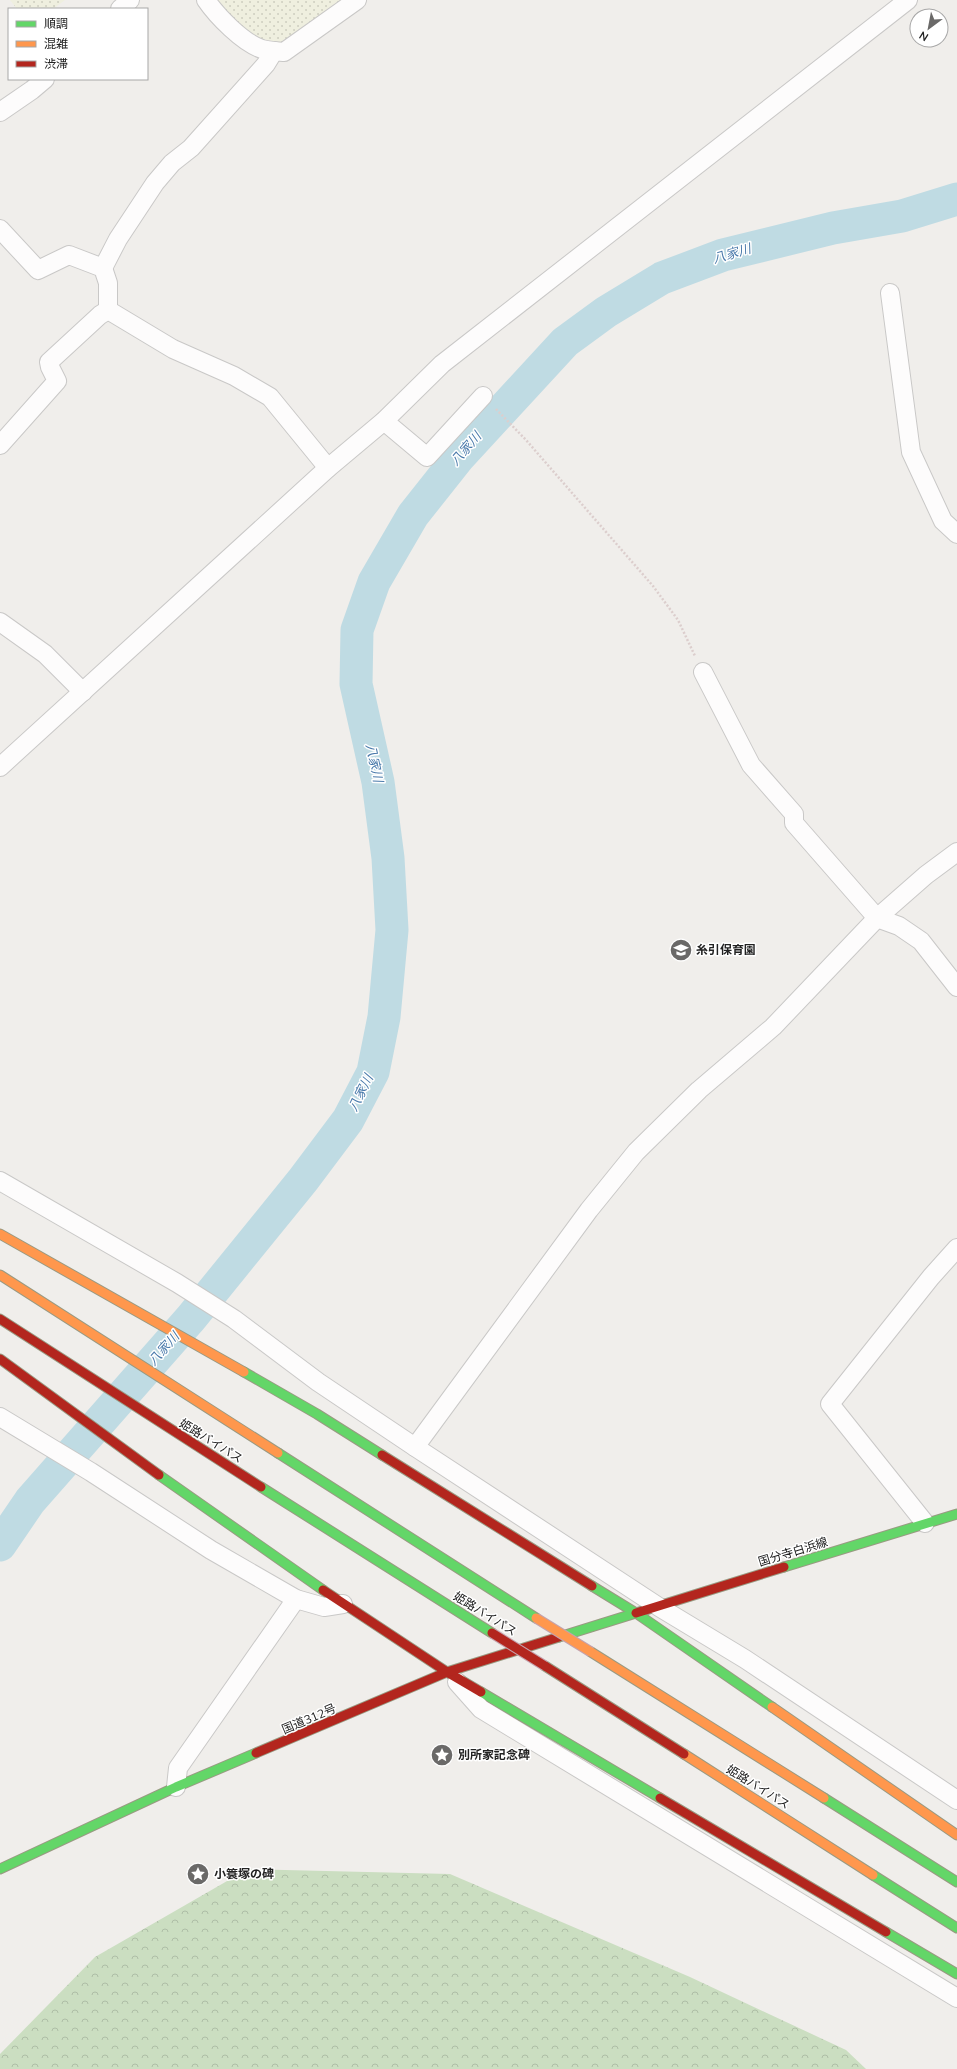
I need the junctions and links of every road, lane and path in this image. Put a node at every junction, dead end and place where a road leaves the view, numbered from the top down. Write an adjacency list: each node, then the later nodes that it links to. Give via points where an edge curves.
1 (130, 0): 5 (street)
2 (206, 0): 6 (street, via 216,16 239,35 261,49)
3 (357, 0): 6 (street, via 284,52)
4 (908, 0): 14 (street, via 442,364)
5 (121, 8)
6 (274, 51): 10 (street, via 266,64 191,148 172,163 154,183 118,239)
7 (44, 80): 8 (street)
8 (0, 112)
9 (0, 229): 10 (street, via 38,270 69,255)
10 (103, 268): 12 (street, via 108,283)
11 (890, 293): 17 (street, via 911,452 943,521)
12 (108, 310): 15 (street, via 50,362 57,381); 16 (street, via 173,349 234,376 270,397)
13 (483, 396): 14 (street, via 427,457); 19 (path, via 526,440 653,586 678,620)
14 (384, 421): 16 (street)
15 (0, 445)
16 (328, 468): 20 (street)
17 (957, 534)
18 (0, 622): 20 (street, via 46,654)
19 (703, 672): 23 (street, via 751,765 794,814 794,823)
20 (83, 692): 21 (street)
21 (0, 767)
22 (957, 852): 23 (street)
23 (877, 918): 24 (street, via 899,926 921,941); 32 (street, via 773,1027 699,1090 636,1152 589,1210)
24 (957, 987)
25 (0, 1181): 32 (street, via 177,1283 234,1319 318,1382)
26 (0, 1234): 38 (main road, via 318,1414)
27 (957, 1248): 34 (street, via 830,1404)
28 (0, 1275): 44 (main road, 姫路バイパス, bridge, via 536,1618)
29 (0, 1319): 45 (main road, 姫路バイパス, bridge)
30 (0, 1359): 36 (main road, via 231,1527)
31 (0, 1417): 35 (street, via 211,1550)
32 (415, 1447): 37 (street)
33 (957, 1514): 34 (main road, 国分寺白浜線)
34 (925, 1523): 37 (main road, 国分寺白浜線)
35 (296, 1599): 36 (street, via 324,1607); 40 (street, via 178,1768)
36 (343, 1604): 39 (main road)
37 (659, 1607): 38 (main road, 国分寺白浜線); 41 (street, via 745,1659)
38 (636, 1613): 39 (main road, 国道312号); 42 (main road)
39 (447, 1672): 40 (main road, 国道312号); 46 (main road); 47 (street, via 480,1709)
40 (176, 1787): 43 (main road, 国道312号)
41 (957, 1800)
42 (957, 1835)
43 (0, 1870)
44 (957, 1882)
45 (957, 1928)
46 (957, 1974)
47 (957, 1998)

